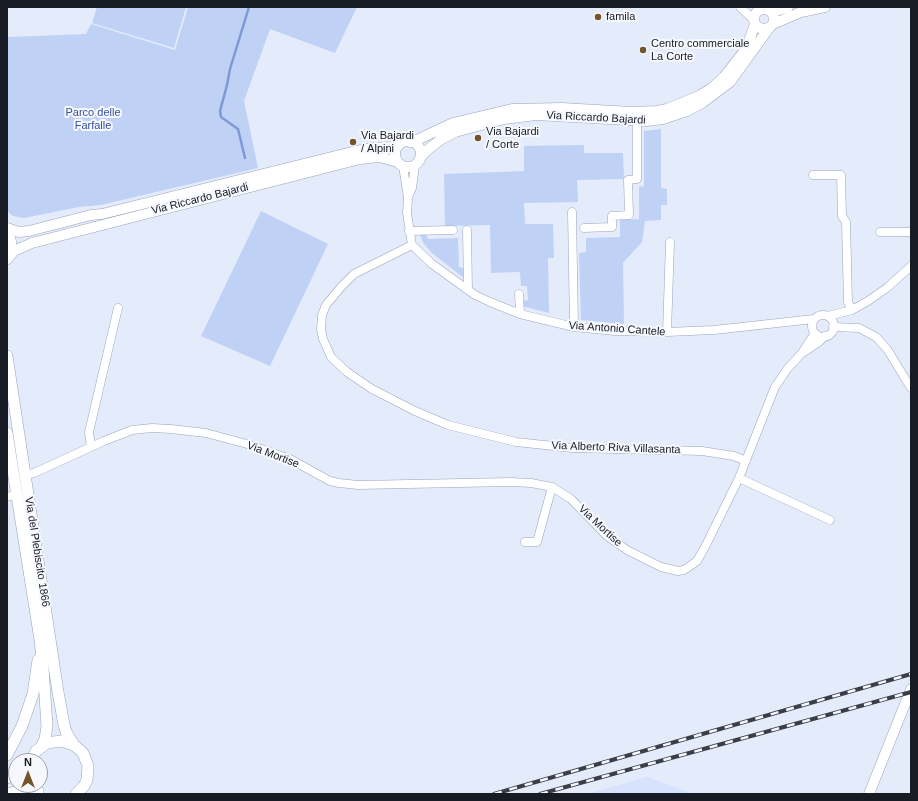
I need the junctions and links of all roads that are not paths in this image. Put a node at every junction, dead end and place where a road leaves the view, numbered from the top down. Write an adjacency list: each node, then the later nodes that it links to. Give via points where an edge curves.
1 (740, 7): 5 (street)
2 (788, 7): 4 (street, via 779,10)
3 (825, 7): 6 (street, via 801,12)
4 (766, 9): 5 (street, Via Riccardo Bajardi, via 758,12); 6 (street, via 774,17)
5 (755, 22): 6 (street, via 761,29); 8 (street, Via Riccardo Bajardi, via 750,41 724,77 699,96 667,109 631,112 562,108 512,109 453,124 419,140)
6 (771, 26): 7 (street, Via Riccardo Bajardi, via 734,78 716,94 682,113 654,121)
7 (637, 122): 9 (street, Via Riccardo Bajardi, via 536,115 504,119 455,132 440,140); 14 (street, via 638,179 628,180 629,215 612,216 612,227)
8 (405, 143): 9 (street, via 419,147); 10 (street, via 395,153); 15 (street, Via Riccardo Bajardi, via 356,151 29,231)
9 (418, 161): 10 (street, Via Riccardo Bajardi, via 410,167); 12 (street)
10 (401, 164): 12 (street); 23 (street, Via Riccardo Bajardi, via 379,157 360,159 32,243 14,251)
11 (813, 175): 28 (street, via 841,176 842,216 846,222 848,302)
12 (408, 198): 18 (street)
13 (572, 212): 32 (street)
14 (584, 228)
15 (7, 230): 23 (main road, via 11,245)
16 (453, 230): 18 (street)
17 (467, 230): 25 (street)
18 (409, 231): 22 (street)
19 (880, 232): 20 (street)
20 (911, 232)
21 (670, 242): 35 (street)
22 (412, 245): 25 (street, Via Antonio Cantele, via 432,264); 41 (street, Via Alberto Riva Villasanta, via 354,274 326,305 322,315 321,329 331,357 372,389 448,425 516,442 573,448 702,451 734,456)
23 (7, 259)
24 (911, 266): 28 (street, via 888,287)
25 (468, 290): 29 (street, Via Antonio Cantele)
26 (519, 294): 29 (street)
27 (118, 308): 40 (street, via 89,432)
28 (852, 310): 33 (street, via 844,313)
29 (520, 314): 32 (street, Via Antonio Cantele)
30 (814, 319): 31 (street, Via Antonio Cantele); 33 (street, Via Mortise, via 822,315); 34 (street, Via Mortise)
31 (796, 322): 34 (street, Via Antonio Cantele); 35 (street, Via Antonio Cantele)
32 (574, 327): 35 (street, Via Antonio Cantele)
33 (830, 327): 34 (street, via 821,336); 36 (street, Via Mortise, via 819,342); 38 (street, Via Mortise, via 858,328 876,337 887,349)
34 (814, 330): 36 (street, Via Mortise)
35 (667, 332)
36 (802, 353): 41 (street, Via Mortise, via 775,387)
37 (7, 356): 42 (main road, Via del Plebiscito 1866)
38 (911, 388)
39 (7, 433): 45 (main road, Via del Plebiscito 1866)
40 (91, 447): 42 (street, Via Mortise); 44 (street, Via Mortise, via 132,430 171,429 247,444 290,459 330,481 339,483 358,485 511,482)
41 (746, 461): 43 (street, Via Mortise)
42 (25, 475): 50 (main road, Via del Plebiscito 1866, via 64,725)
43 (739, 478): 44 (street, Via Mortise, via 697,561 684,570 661,567 627,550 602,531 571,499); 46 (street)
44 (552, 487): 47 (street, via 537,542)
45 (12, 496): 48 (main road, Via del Plebiscito 1866)
46 (830, 520)
47 (525, 542)
48 (40, 640): 51 (main road, Via del Plebiscito 1866, via 47,726 45,739); 53 (main road, via 33,694 22,726)
49 (911, 689): 55 (street)
50 (74, 745): 51 (main road, via 54,741); 54 (main road, Via del Plebiscito 1866, via 83,753 88,766 87,780)
51 (40, 747): 52 (main road)
52 (35, 753)
53 (7, 755)
54 (78, 793)
55 (869, 794)

